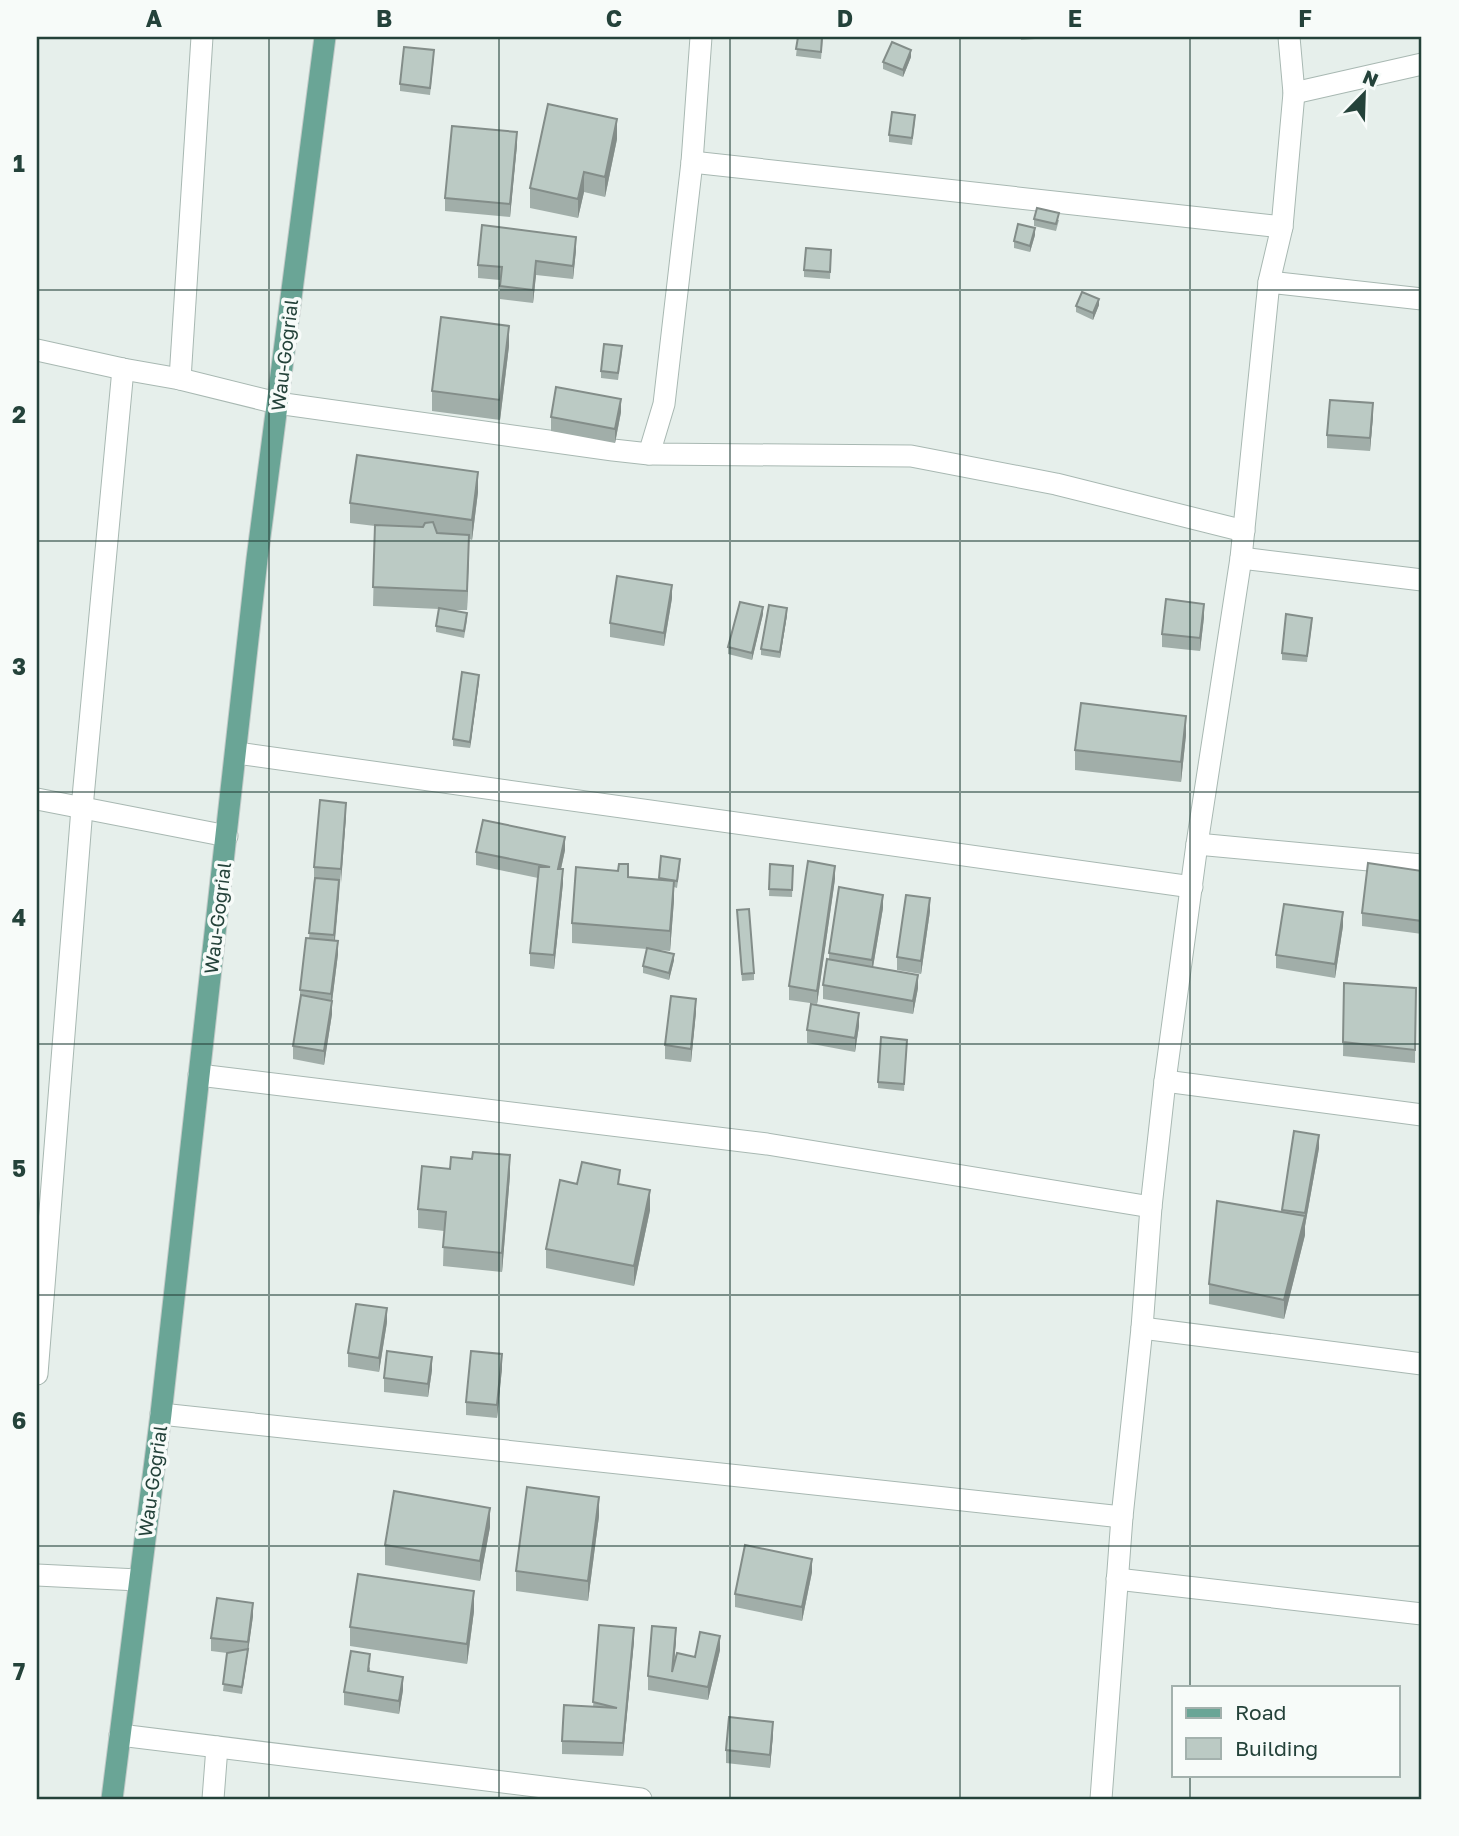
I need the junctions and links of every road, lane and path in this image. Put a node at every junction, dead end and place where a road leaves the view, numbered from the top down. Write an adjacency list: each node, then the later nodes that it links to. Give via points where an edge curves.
1 (202, 37): 13 (street)
2 (324, 37): 14 (main road, Wau-Gogrial)
3 (701, 37): 7 (street)
4 (1289, 37): 6 (street)
5 (1422, 64): 6 (street)
6 (1294, 93): 8 (street)
7 (692, 162): 8 (street); 15 (street, via 664,404)
8 (1282, 227): 9 (street)
9 (1269, 282): 10 (street); 16 (street)
10 (1422, 299)
11 (37, 350): 12 (street)
12 (124, 369): 13 (street); 21 (street)
13 (180, 379): 14 (street)
14 (278, 403): 15 (street); 19 (main road, Wau-Gogrial)
15 (649, 453): 16 (street, via 911,456 1056,484)
16 (1244, 531): 17 (street)
17 (1241, 558): 18 (street); 23 (street)
18 (1422, 580)
19 (237, 753): 22 (main road, Wau-Gogrial); 25 (street)
20 (37, 799): 21 (street)
21 (82, 808): 22 (street); 32 (street)
22 (227, 836): 26 (main road, Wau-Gogrial)
23 (1197, 844): 24 (street); 25 (street)
24 (1422, 865)
25 (1192, 887): 27 (street)
26 (199, 1075): 29 (street, via 767,1144); 33 (main road, Wau-Gogrial)
27 (1165, 1081): 28 (street); 29 (street)
28 (1422, 1115)
29 (1150, 1207): 30 (street)
30 (1142, 1328): 31 (street); 34 (street)
31 (1422, 1364)
32 (37, 1374)
33 (161, 1414): 34 (street); 37 (main road, Wau-Gogrial)
34 (1122, 1517): 36 (street)
35 (37, 1575): 37 (street)
36 (1117, 1579): 38 (street); 44 (street)
37 (138, 1580): 39 (main road, Wau-Gogrial)
38 (1422, 1614)
39 (120, 1735): 40 (street); 41 (main road, Wau-Gogrial)
40 (217, 1747): 42 (street); 43 (street)
41 (112, 1799)
42 (213, 1799)
43 (641, 1799)
44 (1101, 1799)

